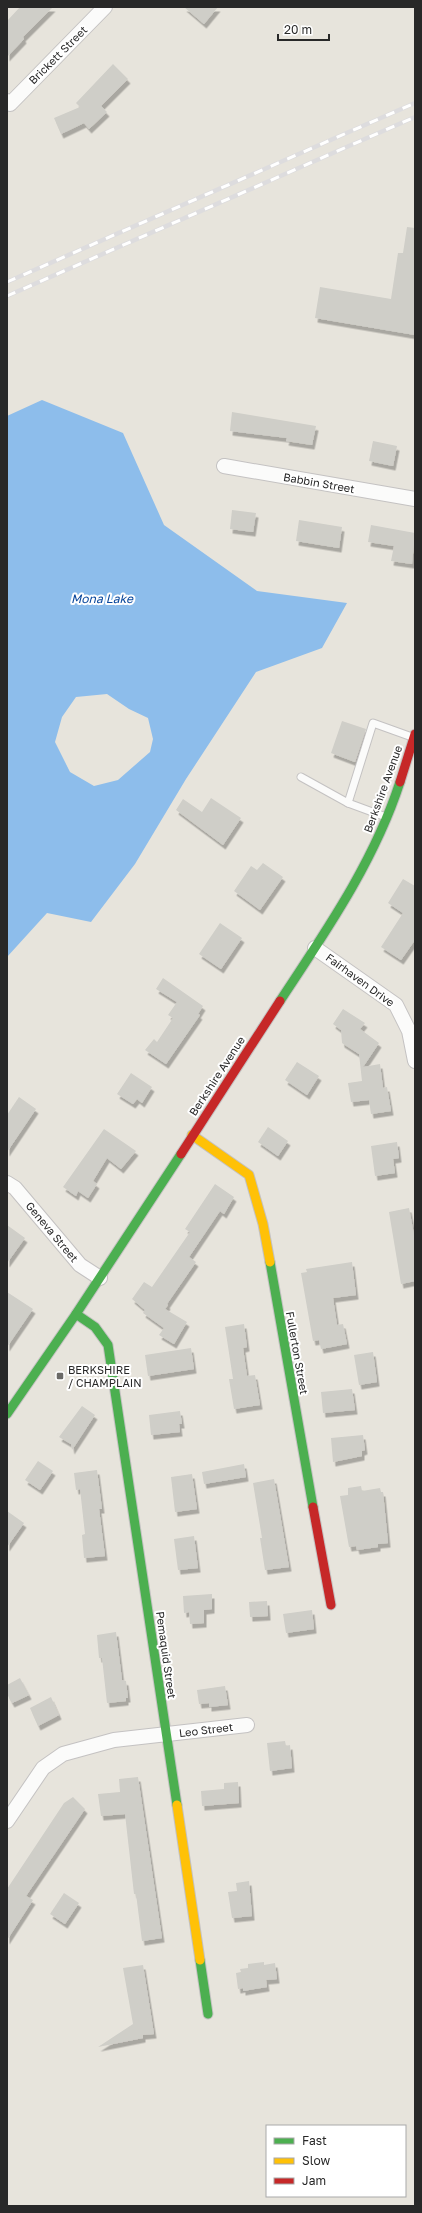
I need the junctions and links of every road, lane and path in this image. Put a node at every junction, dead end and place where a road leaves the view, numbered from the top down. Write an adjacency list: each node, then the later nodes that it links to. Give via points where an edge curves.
1 (105, 7): 2 (street, Brickett Street)
2 (8, 103)
3 (224, 466): 4 (street, Babbin Street)
4 (415, 499)
5 (415, 736): 7 (lane, via 373,723); 8 (street, Berkshire Avenue)
6 (301, 778): 7 (lane)
7 (348, 803): 8 (lane)
8 (388, 818): 9 (street, Berkshire Avenue, via 363,869)
9 (315, 948): 10 (street, Fairhaven Drive, via 396,1005 409,1031); 11 (street, Berkshire Avenue)
10 (415, 1062)
11 (192, 1135): 13 (street, Berkshire Avenue); 16 (street, Fullerton Street, via 249,1175 254,1190 263,1224)
12 (7, 1183): 13 (street, Geneva Street, via 15,1188 80,1265)
13 (100, 1278): 14 (street, Berkshire Avenue)
14 (76, 1314): 15 (street, Berkshire Avenue); 18 (street, Pemaquid Street, via 95,1327 108,1344)
15 (9, 1406)
16 (331, 1605)
17 (247, 1725): 18 (street, Leo Street)
18 (165, 1735): 19 (street, Leo Street, via 114,1740 63,1754 43,1768); 20 (street, Pemaquid Street)
19 (7, 1820)
20 (208, 2014)

